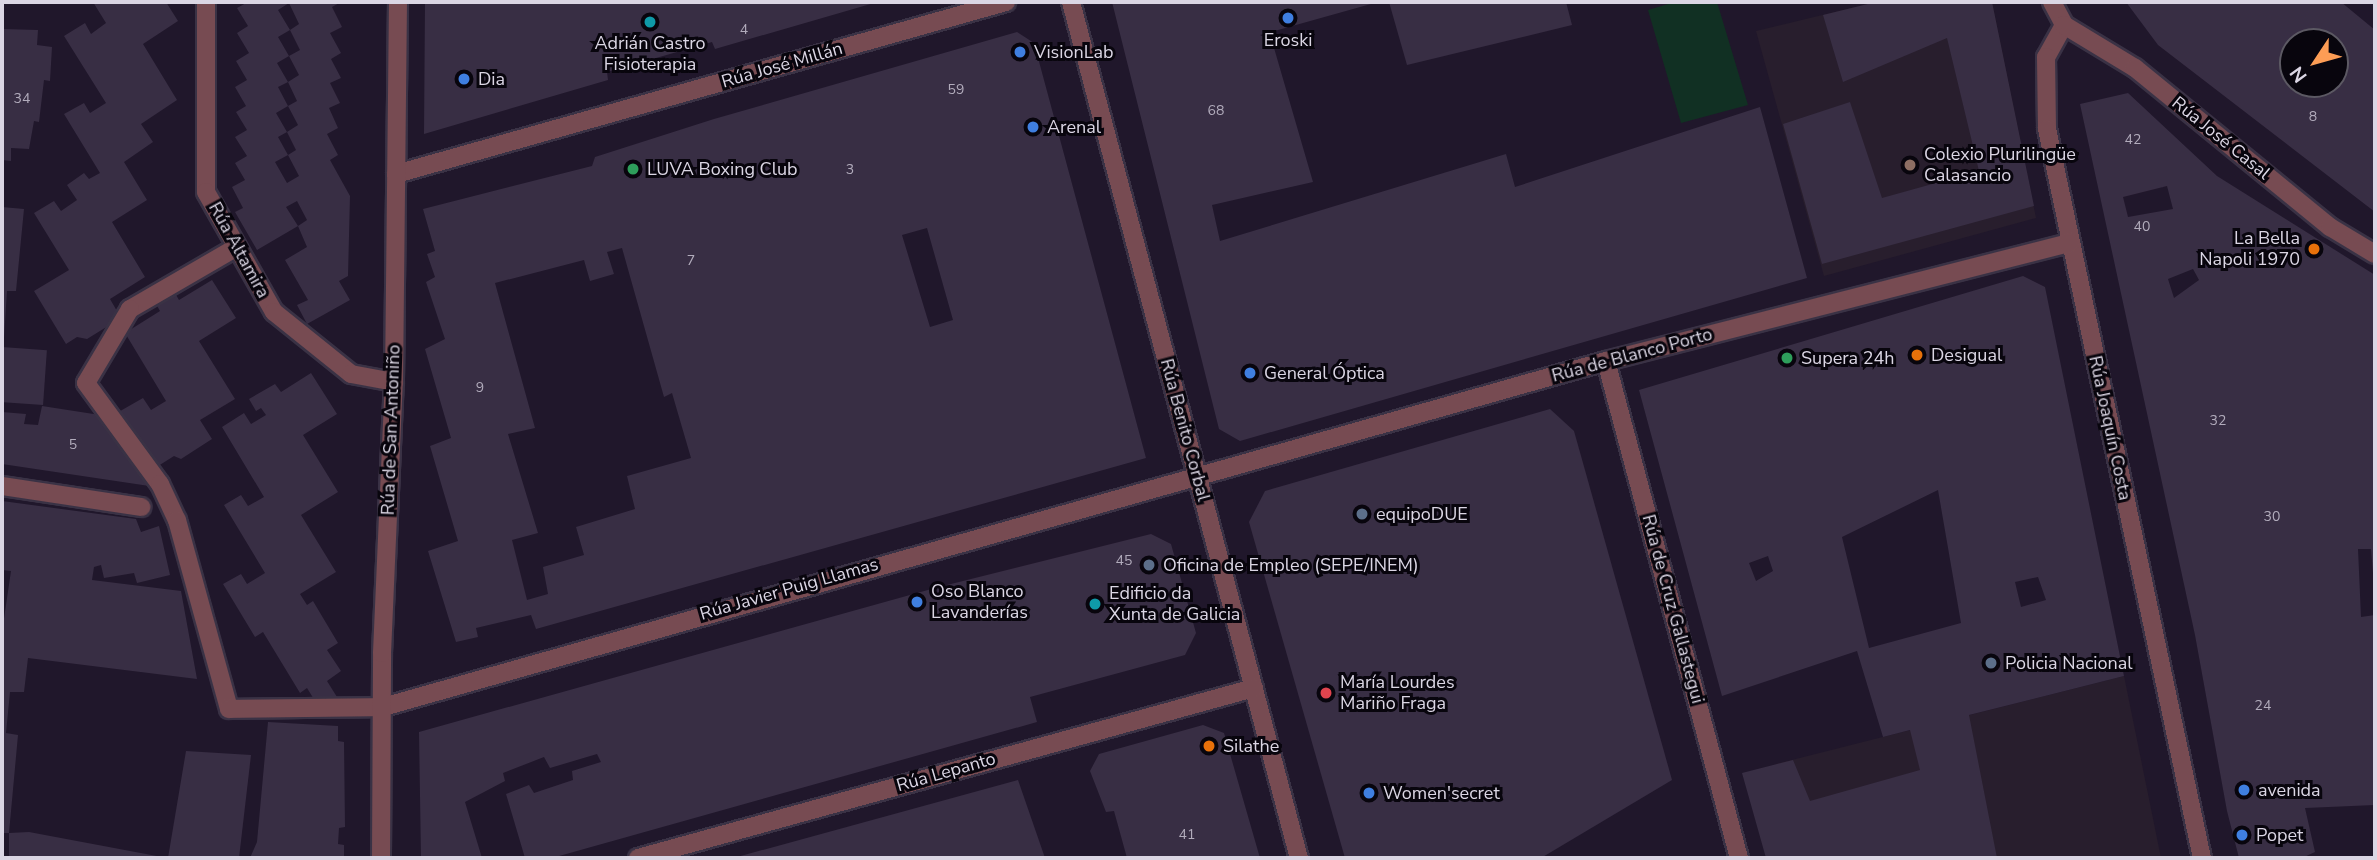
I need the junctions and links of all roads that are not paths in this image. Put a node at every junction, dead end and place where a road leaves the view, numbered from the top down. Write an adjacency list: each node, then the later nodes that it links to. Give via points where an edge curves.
1 (206, 2): 9 (street, Rúa Altamira, via 206,192)
2 (398, 2): 7 (street, Rúa de San Antoniño)
3 (1006, 2): 7 (street, Rúa José Millán)
4 (1071, 2): 13 (street, Rúa Benito Corbal)
5 (2052, 2): 6 (street)
6 (2064, 25): 8 (street, Rúa Joaquín Costa, via 2046,57 2046,129); 10 (street, Rúa José Casal, via 2135,68 2330,227)
7 (396, 174): 12 (street, Rúa de San Antoniño)
8 (2070, 243): 11 (street, Rúa de Blanco Porto); 22 (street, Rúa Joaquín Costa)
9 (237, 247): 12 (street, Rúa Altamira, via 274,312 351,374); 17 (street, Rúa Javier Puig Llamas, via 130,309 86,383 160,484 177,520 229,709)
10 (2375, 254)
11 (1606, 361): 13 (street, Rúa de Blanco Porto); 21 (street, Rúa de Cruz Gallastegui)
12 (394, 382): 17 (street, Rúa de San Antoniño)
13 (1196, 476): 16 (street, Rúa Benito Corbal); 17 (street, Rúa Javier Puig Llamas)
14 (2, 486): 15 (street)
15 (141, 507)
16 (1254, 688): 19 (street, Rúa Lepanto); 20 (street, Rúa Benito Corbal)
17 (383, 707): 18 (street, Rúa de San Antoniño)
18 (382, 858)
19 (639, 858)
20 (1299, 858)
21 (1740, 858)
22 (2202, 858)

